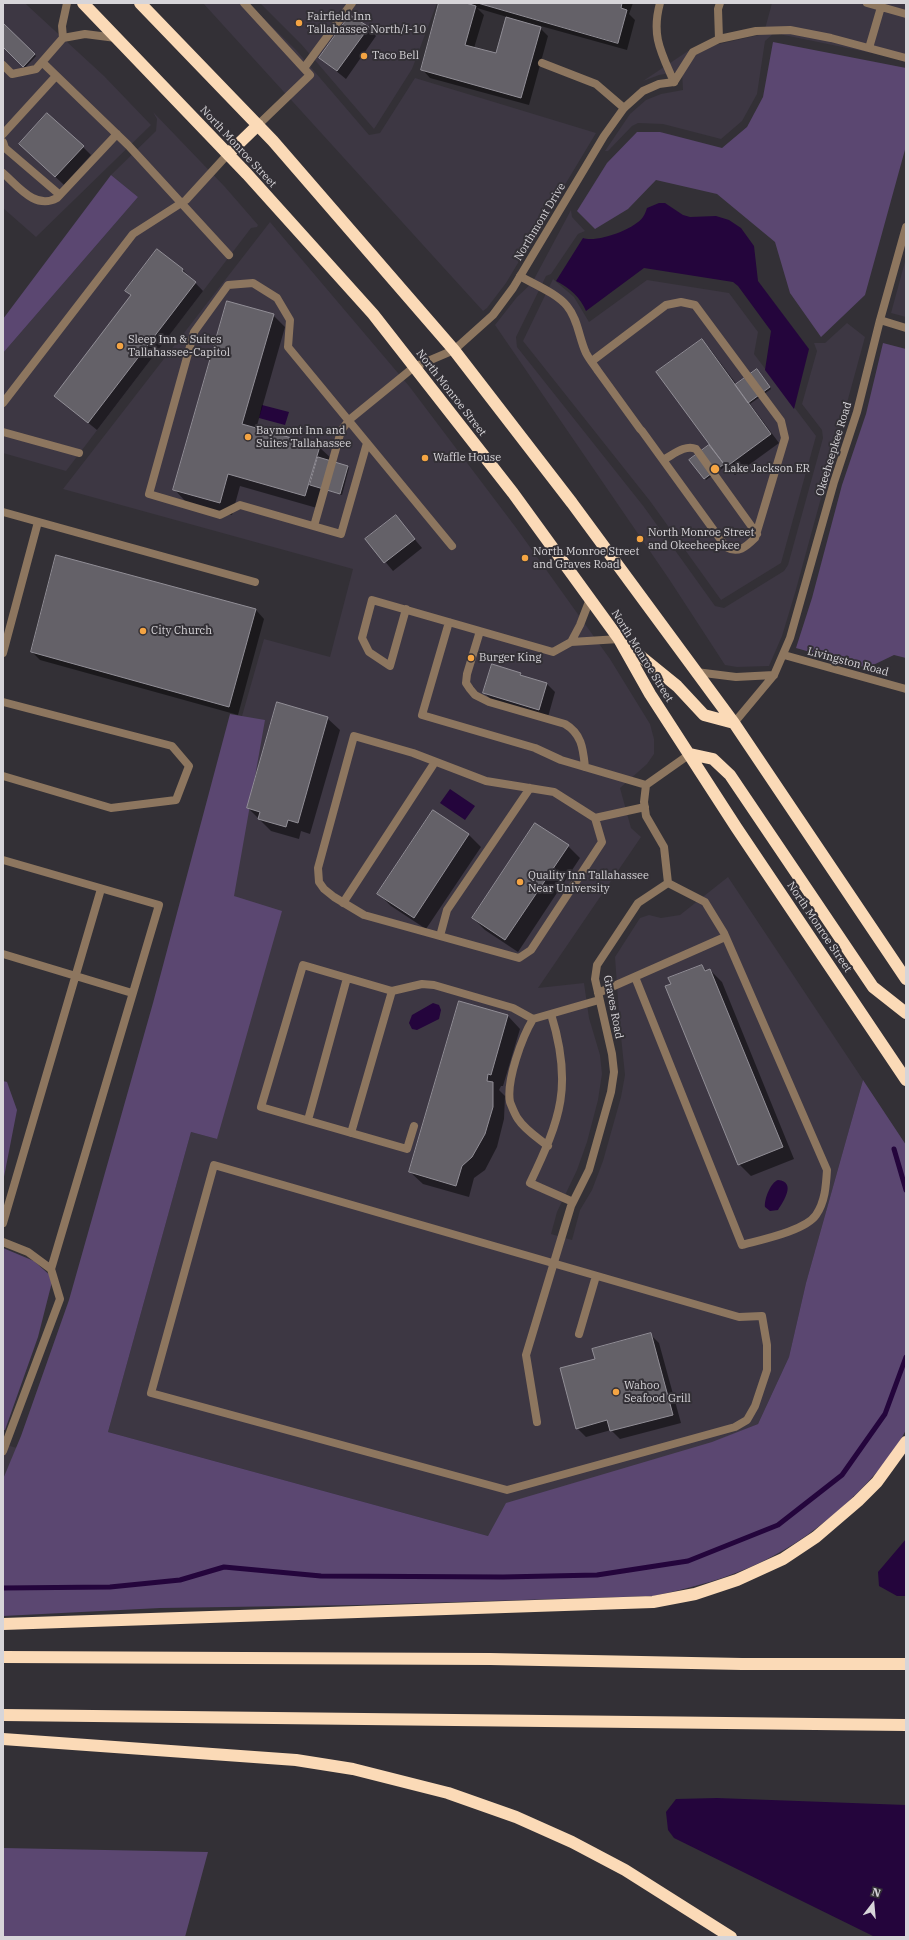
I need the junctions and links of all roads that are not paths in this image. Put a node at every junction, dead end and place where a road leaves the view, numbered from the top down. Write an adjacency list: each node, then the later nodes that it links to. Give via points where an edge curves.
1 (67, 3): 11 (street, via 62,26)
2 (83, 3): 12 (highway, North Monroe Street)
3 (140, 3): 23 (highway)
4 (244, 3): 19 (street)
5 (352, 3): 19 (street)
6 (660, 3): 21 (street, via 655,20 658,47)
7 (720, 3): 13 (street)
8 (867, 3): 9 (street)
9 (881, 7): 10 (street); 14 (street)
10 (906, 14)
11 (63, 38): 12 (street, via 85,34); 16 (street)
12 (116, 38): 27 (highway, North Monroe Street)
13 (719, 39): 14 (street, via 756,32 790,30); 21 (street, via 693,52)
14 (869, 48): 15 (street)
15 (906, 58)
16 (42, 62): 18 (street, via 36,69 12,74); 20 (street)
17 (542, 63): 22 (street, via 596,84)
18 (3, 65)
19 (304, 68): 23 (street, via 310,75)
20 (56, 76): 24 (street); 25 (street)
21 (674, 82): 22 (street, Northmont Drive, via 659,84 643,91)
22 (624, 108): 33 (street, Northmont Drive, via 604,136)
23 (258, 125): 27 (highway); 36 (highway)
24 (4, 132): 26 (street)
25 (117, 134): 29 (street); 30 (street)
26 (3, 141): 29 (street, via 5,148)
27 (228, 154): 30 (street); 38 (highway, North Monroe Street, via 372,314)
28 (3, 173): 29 (street, via 34,201 52,201)
29 (60, 195)
30 (182, 203): 32 (street); 39 (street, via 133,234)
31 (906, 226): 34 (street, Okeeheepkee Road)
32 (229, 255)
33 (520, 276): 36 (street, Northmont Drive, via 493,315); 37 (street, via 559,298 568,307 586,354)
34 (880, 320): 35 (street); 58 (street, Okeeheepkee Road, via 857,412 834,482 804,596)
35 (906, 328)
36 (454, 350): 38 (street, Northmont Drive); 59 (highway, via 572,503)
37 (592, 361): 44 (street); 48 (street, via 666,305 681,302 695,305 781,421 784,432 785,438)
38 (414, 367): 40 (street, Northmont Drive); 51 (highway, North Monroe Street, via 513,493)
39 (3, 403)
40 (349, 420): 42 (street); 47 (street, via 341,431); 47 (street, via 288,347 290,320 277,298 252,283 228,285 194,332 149,494 220,515 240,505)
41 (3, 432): 43 (street)
42 (367, 443): 47 (street, via 342,534); 49 (street)
43 (80, 453)
44 (663, 460): 48 (street, via 685,448 696,449); 48 (street, via 726,547 733,551 740,550 755,538)
45 (3, 512): 46 (street)
46 (38, 522): 50 (street); 57 (street)
47 (314, 526)
48 (756, 534)
49 (452, 546)
50 (255, 582)
51 (590, 599): 55 (highway, North Monroe Street); 56 (street)
52 (406, 609): 52 (street, via 402,623 390,666 369,652 362,638 372,600); 53 (street)
53 (449, 622): 54 (street); 66 (street, via 422,715 535,748)
54 (480, 631): 56 (street, via 553,652); 66 (street, via 467,674 466,683 470,689 481,699 566,724 574,729 579,737)
55 (619, 639): 56 (street); 63 (highway, via 677,686 704,715); 64 (highway, North Monroe Street, via 650,694)
56 (571, 642)
57 (3, 653)
58 (784, 655): 60 (street, Okeeheepkee Road); 61 (street, Livingston Road)
59 (696, 672): 60 (street, via 736,677); 63 (highway)
60 (774, 675): 63 (street, Okeeheepkee Road)
61 (906, 689)
62 (3, 702): 67 (street, via 172,746 189,766 176,800 111,808)
63 (734, 723): 82 (highway)
64 (690, 754): 68 (street); 86 (highway, via 713,758 730,775 873,986); 89 (highway, North Monroe Street)
65 (435, 762): 69 (street, via 486,781); 75 (street); 75 (street, via 354,736 318,868 319,882)
66 (585, 767): 68 (street)
67 (3, 776)
68 (646, 785): 70 (street)
69 (530, 788): 71 (street, via 554,792); 76 (street, via 447,910)
70 (645, 807): 71 (street); 73 (street, via 646,816 664,847)
71 (595, 818): 76 (street, via 602,842 531,950 520,958)
72 (3, 860): 74 (street)
73 (668, 883): 77 (street, via 705,902); 85 (street, Graves Road, via 638,903 596,965)
74 (101, 889): 79 (street); 84 (street, via 158,905)
75 (343, 903): 76 (street, via 364,915)
76 (440, 936)
77 (726, 937): 80 (street); 80 (street, via 827,1170 822,1205 815,1217 804,1226 742,1246)
78 (3, 954): 79 (street)
79 (76, 976): 84 (street); 95 (street)
80 (634, 977): 85 (street)
81 (347, 978): 83 (street); 90 (street); 90 (street, via 303,965 261,1107)
82 (906, 979)
83 (392, 991): 88 (street, via 422,984 434,985 512,1008); 92 (street)
84 (132, 993): 98 (street)
85 (598, 997): 87 (street); 94 (street, Graves Road, via 614,1072 592,1163)
86 (906, 1013)
87 (551, 1014): 88 (street); 93 (street, via 560,1041 563,1068 562,1098)
88 (533, 1019): 93 (street, via 521,1041 511,1083 510,1102 518,1120)
89 (905, 1080)
90 (308, 1120): 92 (street)
91 (414, 1126): 92 (street, via 407,1149)
92 (351, 1132)
93 (548, 1146): 94 (street, via 530,1183)
94 (573, 1202): 97 (street, Graves Road)
95 (3, 1223)
96 (3, 1242): 98 (street, via 28,1252)
97 (553, 1263): 99 (street); 99 (street, via 214,1165 151,1393 507,1490 735,1427 747,1420 755,1406 767,1370 767,1344 762,1316 739,1318); 101 (street, Graves Road, via 526,1355)
98 (51, 1269): 103 (street, via 60,1299)
99 (596, 1276): 100 (street)
100 (579, 1334)
101 (537, 1422)
102 (906, 1442): 104 (highway, via 878,1482 816,1537 783,1559 756,1572 695,1594 653,1602)
103 (3, 1452)
104 (3, 1624)
105 (3, 1657): 106 (highway)
106 (906, 1664)
107 (3, 1715): 108 (highway)
108 (906, 1725)
109 (3, 1739): 110 (highway, via 296,1760 353,1769 448,1793 516,1817 572,1842 625,1870)
110 (731, 1937)

